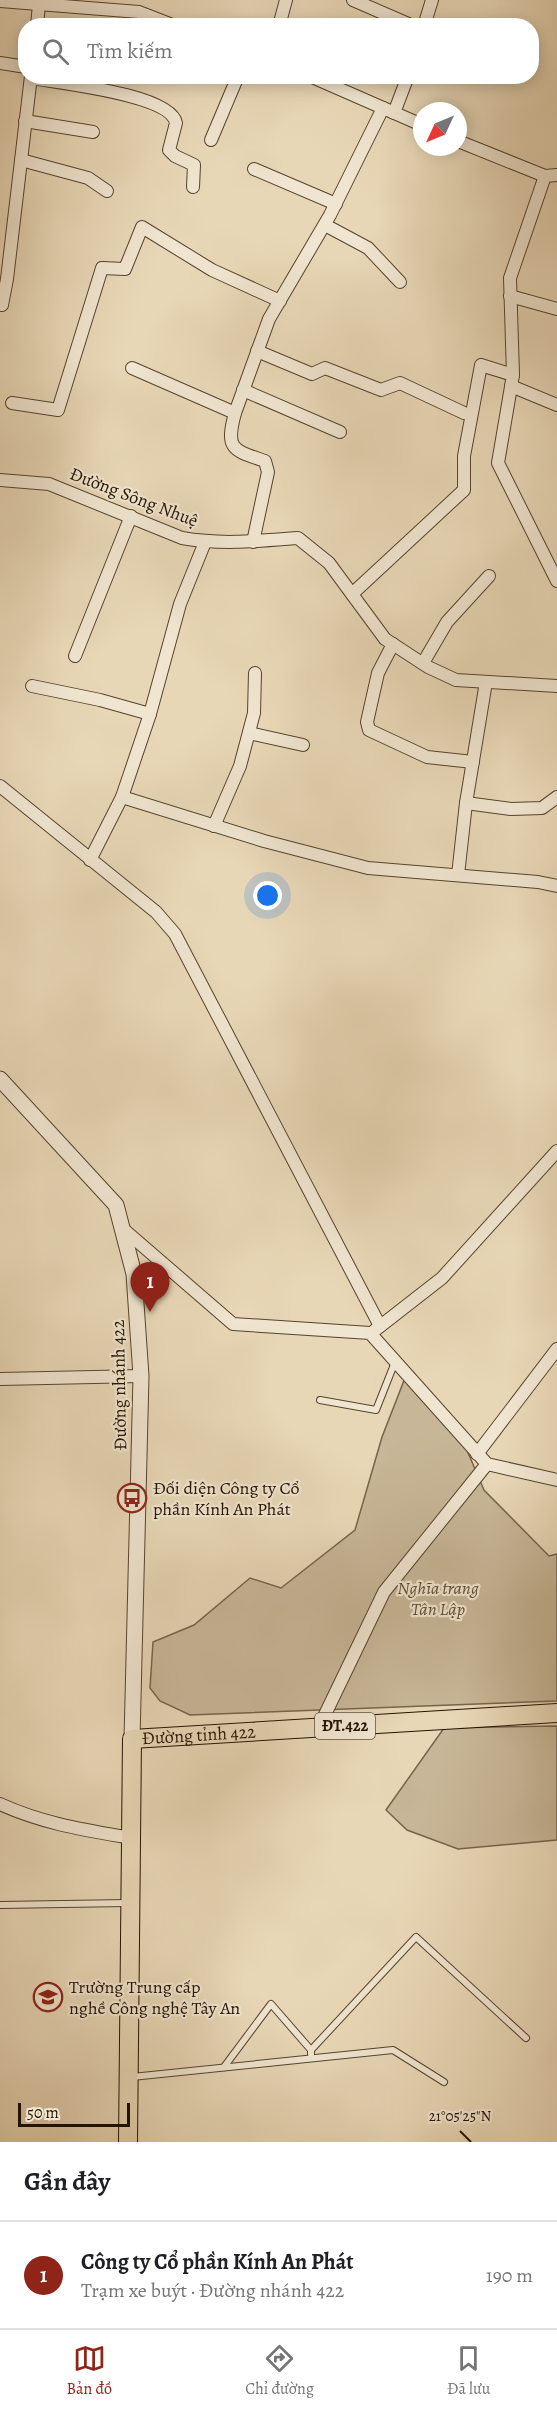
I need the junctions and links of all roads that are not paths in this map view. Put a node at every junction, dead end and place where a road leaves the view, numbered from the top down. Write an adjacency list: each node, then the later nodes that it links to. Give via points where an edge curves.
1 (286, 0): 9 (street)
2 (353, 0): 10 (street)
3 (432, 0): 11 (street)
4 (0, 1): 5 (street)
5 (39, 4): 6 (street); 7 (street)
6 (134, 6): 8 (street)
7 (38, 18)
8 (159, 18)
9 (281, 18)
10 (395, 18)
11 (426, 18)
12 (0, 63): 13 (street)
13 (18, 70)
14 (28, 84): 20 (street)
15 (75, 84): 28 (street, via 131,96 171,113 176,123 169,150 195,167)
16 (235, 84): 23 (street)
17 (329, 84): 19 (street)
18 (403, 84): 19 (street)
19 (388, 111): 21 (street); 30 (street)
20 (26, 121): 22 (street); 25 (street)
21 (413, 121)
22 (93, 132)
23 (211, 140)
24 (467, 144): 27 (street)
25 (21, 160): 29 (street, via 88,178); 35 (street, via 7,279)
26 (254, 169): 30 (street)
27 (551, 175): 33 (street, via 510,278)
28 (193, 187)
29 (107, 191)
30 (336, 204): 31 (street)
31 (325, 225): 32 (street, via 368,248); 34 (street)
32 (400, 282)
33 (510, 296): 36 (street); 39 (street)
34 (280, 301): 37 (street); 41 (street, via 212,270 142,227 125,269 102,268 58,410)
35 (0, 304)
36 (557, 309)
37 (257, 351): 40 (street); 44 (street, via 312,374 325,368 381,390 400,383)
38 (132, 368): 43 (street)
39 (512, 380): 42 (street); 51 (street, via 498,463); 52 (street, via 480,364 464,456 464,490)
40 (243, 390): 43 (street); 45 (street)
41 (12, 403)
42 (557, 405)
43 (235, 413): 49 (street, via 232,445 238,452 265,460 268,472)
44 (464, 413)
45 (340, 432)
46 (0, 480): 47 (street, Đường Sông Nhuệ, via 49,484)
47 (131, 516): 48 (street, Đường Sông Nhuệ, via 182,538); 54 (street)
48 (205, 542): 49 (street, Đường Sông Nhuệ); 60 (street, via 180,604)
49 (252, 542): 52 (street, Đường Sông Nhuệ, via 298,538 329,563)
50 (489, 576): 55 (street, via 447,622)
51 (557, 581)
52 (352, 594): 53 (street, Đường Sông Nhuệ)
53 (393, 644): 55 (street, Đường Sông Nhuệ); 63 (street, via 378,673 367,722 369,730 427,757)
54 (75, 656)
55 (423, 663): 57 (street, Đường Sông Nhuệ, via 456,680)
56 (255, 673): 61 (street, via 254,713)
57 (486, 682): 59 (street, Đường Sông Nhuệ); 63 (street)
58 (32, 686): 60 (street)
59 (557, 686)
60 (150, 714): 65 (street)
61 (249, 732): 62 (street); 68 (street, via 240,766)
62 (303, 745)
63 (473, 762): 67 (street)
64 (0, 786): 69 (street)
65 (122, 797): 68 (street); 69 (street)
66 (557, 797): 67 (street, via 542,808 511,809)
67 (466, 803): 70 (street)
68 (214, 826): 70 (street, via 368,868)
69 (90, 860): 75 (street, via 156,912 176,934)
70 (458, 875): 71 (street)
71 (557, 886)
72 (0, 1078): 74 (street, Đường nhánh 422, via 116,1205)
73 (557, 1152): 75 (street, via 442,1278)
74 (122, 1228): 75 (street, via 233,1324); 78 (street, Đường nhánh 422, via 134,1274)
75 (375, 1330): 77 (street)
76 (557, 1349): 81 (street)
77 (396, 1362): 80 (lane, via 376,1410); 81 (street)
78 (141, 1376): 79 (street); 86 (street, Đường nhánh 422)
79 (0, 1379)
80 (320, 1400)
81 (477, 1454): 82 (street)
82 (487, 1464): 83 (street); 85 (street, via 384,1592)
83 (557, 1480)
84 (557, 1713): 85 (main road, Đường tỉnh 422 / ĐT.422)
85 (319, 1728): 86 (main road, Đường tỉnh 422 / ĐT.422)
86 (132, 1739): 88 (main road, Đường tỉnh 422)
87 (0, 1804): 88 (street, via 52,1824)
88 (131, 1838): 89 (main road, Đường tỉnh 422)
89 (130, 1903): 90 (lane); 95 (main road, Đường tỉnh 422)
90 (0, 1905)
91 (526, 2038): 92 (lane, via 416,1937)
92 (311, 2049): 93 (lane); 94 (lane, via 271,2004)
93 (312, 2058): 94 (lane); 96 (lane, via 393,2050)
94 (224, 2067): 95 (lane)
95 (128, 2077): 97 (main road, Đường tỉnh 422)
96 (444, 2082)
97 (128, 2142)

